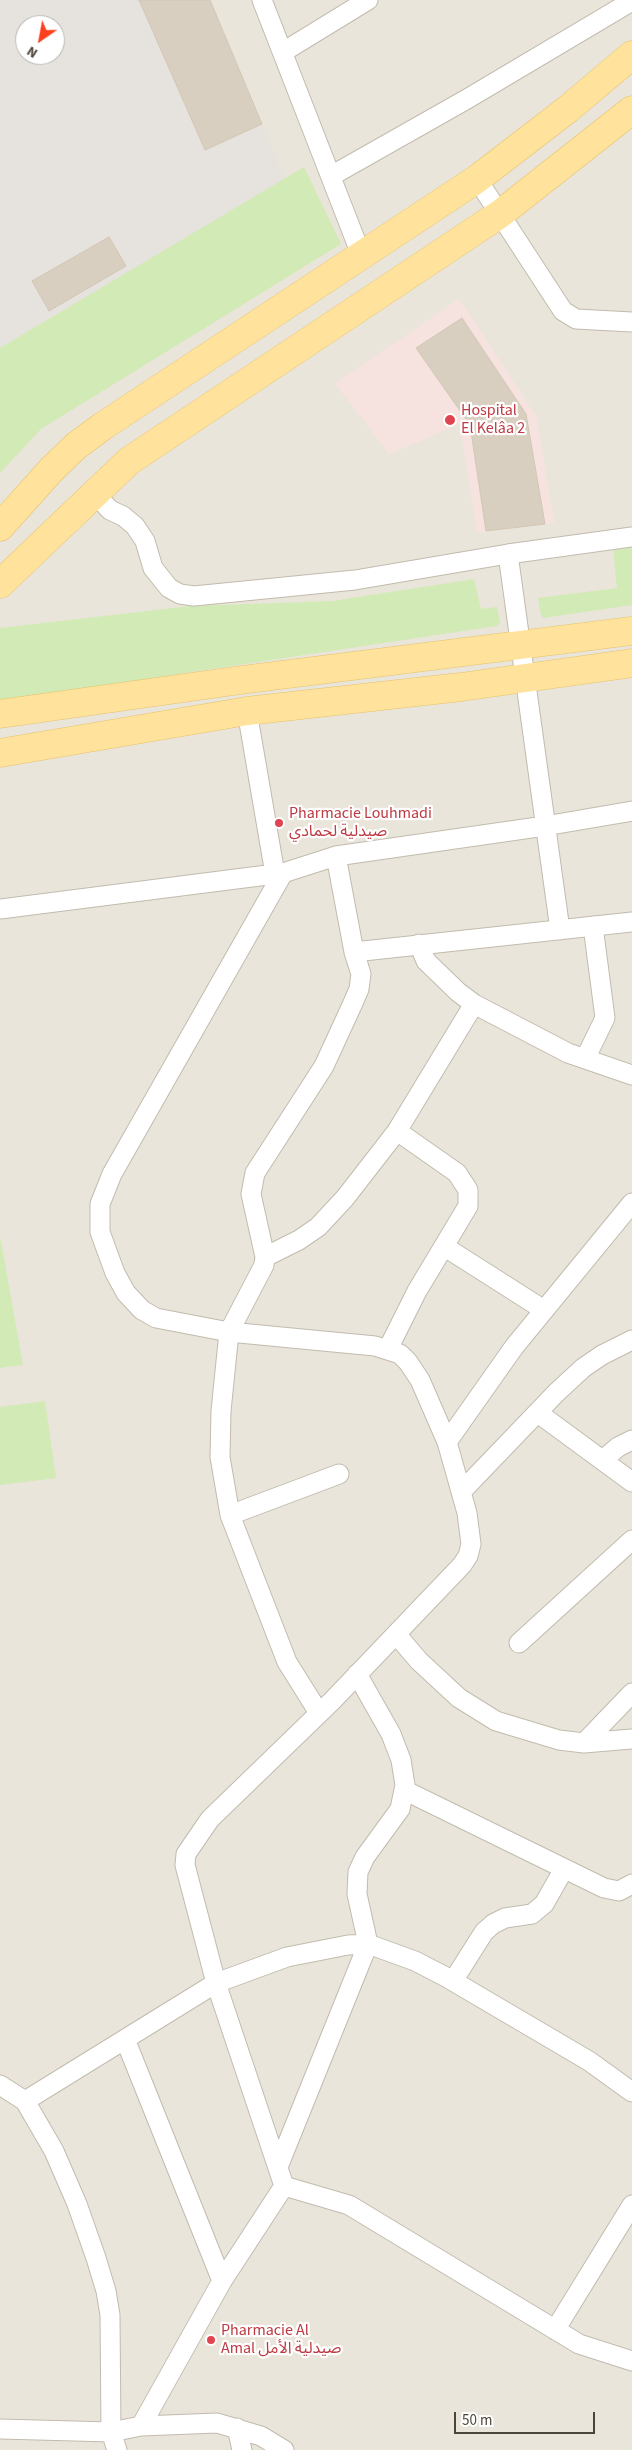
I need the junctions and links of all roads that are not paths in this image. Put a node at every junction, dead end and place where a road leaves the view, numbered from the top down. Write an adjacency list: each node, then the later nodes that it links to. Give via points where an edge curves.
1 (262, 0): 4 (street)
2 (368, 0): 4 (street)
3 (632, 1): 7 (street)
4 (282, 52): 7 (street)
5 (632, 55): 8 (main road)
6 (632, 110): 9 (main road)
7 (331, 176): 10 (street)
8 (477, 179): 9 (street); 10 (main road)
9 (500, 214): 11 (street, via 564,311 576,319); 12 (main road, via 129,461)
10 (362, 257): 13 (main road, via 96,431 52,469)
11 (632, 322)
12 (94, 493): 15 (street, via 110,510 135,526 145,541 160,578 180,594 217,595 355,580); 16 (main road)
13 (0, 527)
14 (632, 537): 15 (street)
15 (508, 554): 19 (street)
16 (0, 584)
17 (632, 631): 18 (main road)
18 (574, 637): 19 (main road); 21 (main road)
19 (520, 645): 22 (street); 24 (main road)
20 (632, 663): 21 (main road)
21 (582, 670): 22 (main road)
22 (525, 678): 23 (main road); 27 (street)
23 (247, 710): 25 (main road); 29 (street)
24 (0, 714)
25 (0, 753)
26 (632, 811): 27 (street)
27 (546, 826): 28 (street); 33 (street)
28 (336, 856): 29 (street); 35 (street)
29 (279, 874): 30 (street); 44 (street, via 112,1174 100,1204 100,1232 104,1246 126,1294 138,1306 156,1318)
30 (0, 909)
31 (632, 922): 32 (street)
32 (593, 926): 33 (street); 37 (street, via 605,1018)
33 (560, 930): 34 (street)
34 (419, 944): 35 (street); 36 (street, via 426,961)
35 (354, 952): 42 (street, via 360,989 324,1066 255,1173 251,1194)
36 (474, 1004): 37 (street); 39 (street)
37 (585, 1059): 38 (street)
38 (632, 1075)
39 (397, 1131): 41 (street, via 457,1174 468,1190 468,1206); 42 (street, via 318,1227)
40 (629, 1214): 43 (street)
41 (445, 1247): 43 (street); 46 (street, via 417,1291)
42 (264, 1257): 44 (street, via 264,1265)
43 (544, 1310): 49 (street)
44 (229, 1332): 46 (street); 54 (street, via 220,1457)
45 (632, 1340): 47 (street, via 583,1368)
46 (388, 1349): 49 (street, via 408,1362 420,1380)
47 (538, 1413): 50 (street); 53 (street)
48 (632, 1440): 50 (street)
49 (447, 1442): 53 (street)
50 (604, 1459): 52 (street)
51 (339, 1474): 54 (street)
52 (632, 1482)
53 (461, 1492): 56 (street, via 470,1537 468,1556)
54 (230, 1515): 60 (street, via 287,1662)
55 (632, 1540): 57 (street)
56 (396, 1634): 58 (street); 62 (street, via 418,1661 460,1698 496,1721 559,1740)
57 (519, 1643)
58 (357, 1674): 60 (street); 63 (street, via 391,1734 401,1760)
59 (632, 1693): 62 (street)
60 (319, 1713): 68 (street, via 210,1819 186,1854 185,1865)
61 (632, 1739): 62 (street)
62 (584, 1742)
63 (404, 1790): 64 (street); 66 (street, via 400,1809 358,1872 357,1894)
64 (564, 1869): 65 (street, via 619,1892); 67 (street, via 544,1904 532,1914 505,1918 484,1932)
65 (632, 1884)
66 (368, 1944): 67 (street, via 415,1961); 68 (street, via 348,1944 287,1957); 73 (street)
67 (453, 1981): 71 (street, via 589,2061)
68 (216, 1982): 69 (street); 73 (street)
69 (125, 2039): 72 (street); 76 (street)
70 (0, 2085): 72 (street)
71 (632, 2092)
72 (25, 2101): 82 (street, via 54,2151 77,2204 106,2291 110,2315)
73 (278, 2168): 74 (street)
74 (284, 2186): 76 (street); 77 (street, via 349,2205)
75 (632, 2205): 77 (street)
76 (222, 2281): 79 (street)
77 (555, 2330): 78 (street, via 579,2344)
78 (632, 2361)
79 (142, 2426): 80 (street, via 217,2423); 82 (street)
80 (237, 2428): 84 (street); 85 (street, via 261,2436)
81 (0, 2429): 82 (street)
82 (112, 2432): 83 (street)
83 (117, 2450)
84 (242, 2450)
85 (284, 2450)

